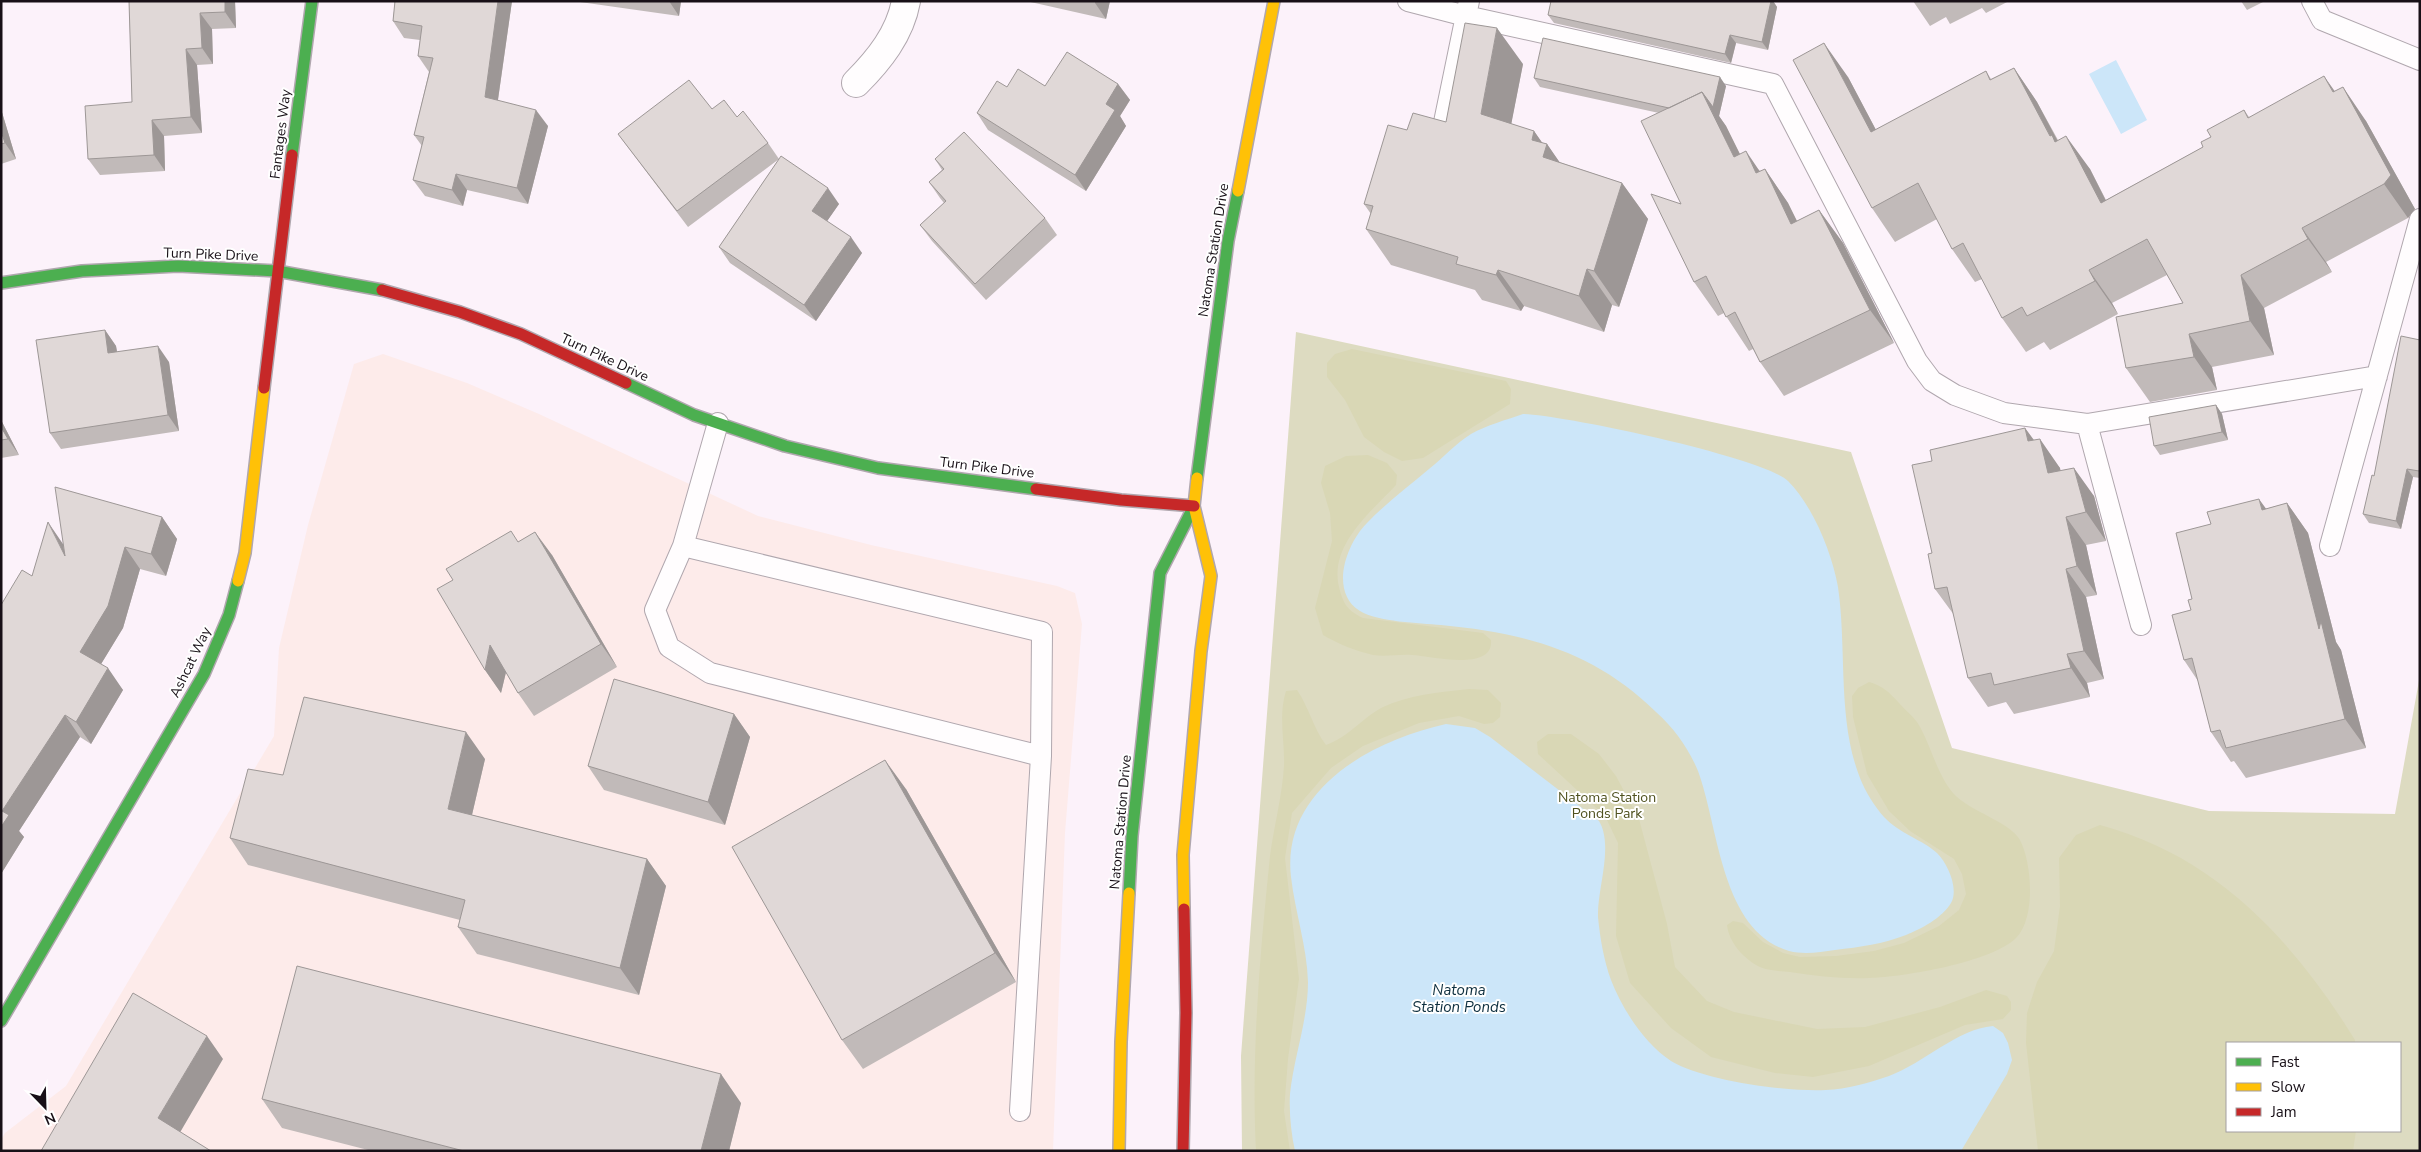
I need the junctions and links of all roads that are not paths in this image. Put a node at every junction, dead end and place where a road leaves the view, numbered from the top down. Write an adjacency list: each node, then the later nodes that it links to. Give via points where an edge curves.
1 (312, 1): 11 (street, Fantages Way)
2 (906, 1): 8 (street, via 891,41)
3 (1274, 1): 16 (street, Natoma Station Drive, via 1228,241)
4 (1408, 1): 6 (lane)
5 (2312, 1): 7 (lane, via 2322,20)
6 (1468, 9): 9 (lane); 15 (lane, via 1773,84 1908,344 1932,380 1955,396 2004,413)
7 (2420, 60)
8 (856, 83)
9 (1443, 127)
10 (2420, 218): 13 (lane)
11 (277, 271): 12 (street, Turn Pike Drive, via 178,266 82,271); 14 (street, Turn Pike Drive, via 368,286 460,312 521,334 694,415); 21 (street, Ashcat Way, via 245,553 229,615 204,674)
12 (1, 283)
13 (2377, 376): 15 (lane); 18 (lane)
14 (718, 423): 16 (street, Turn Pike Drive, via 785,446 878,468 1121,500); 17 (lane)
15 (2087, 424): 19 (lane)
16 (1194, 506): 23 (street, Natoma Station Drive, via 1160,572 1153,623 1132,836); 24 (street, Natoma Station Drive, via 1210,576 1183,855 1186,1013)
17 (683, 546): 20 (lane, via 1042,632); 20 (lane, via 655,610 669,647 710,673)
18 (2330, 546)
19 (2141, 625)
20 (1041, 756): 22 (lane)
21 (1, 1021)
22 (1020, 1111)
23 (1119, 1151)
24 (1183, 1151)

